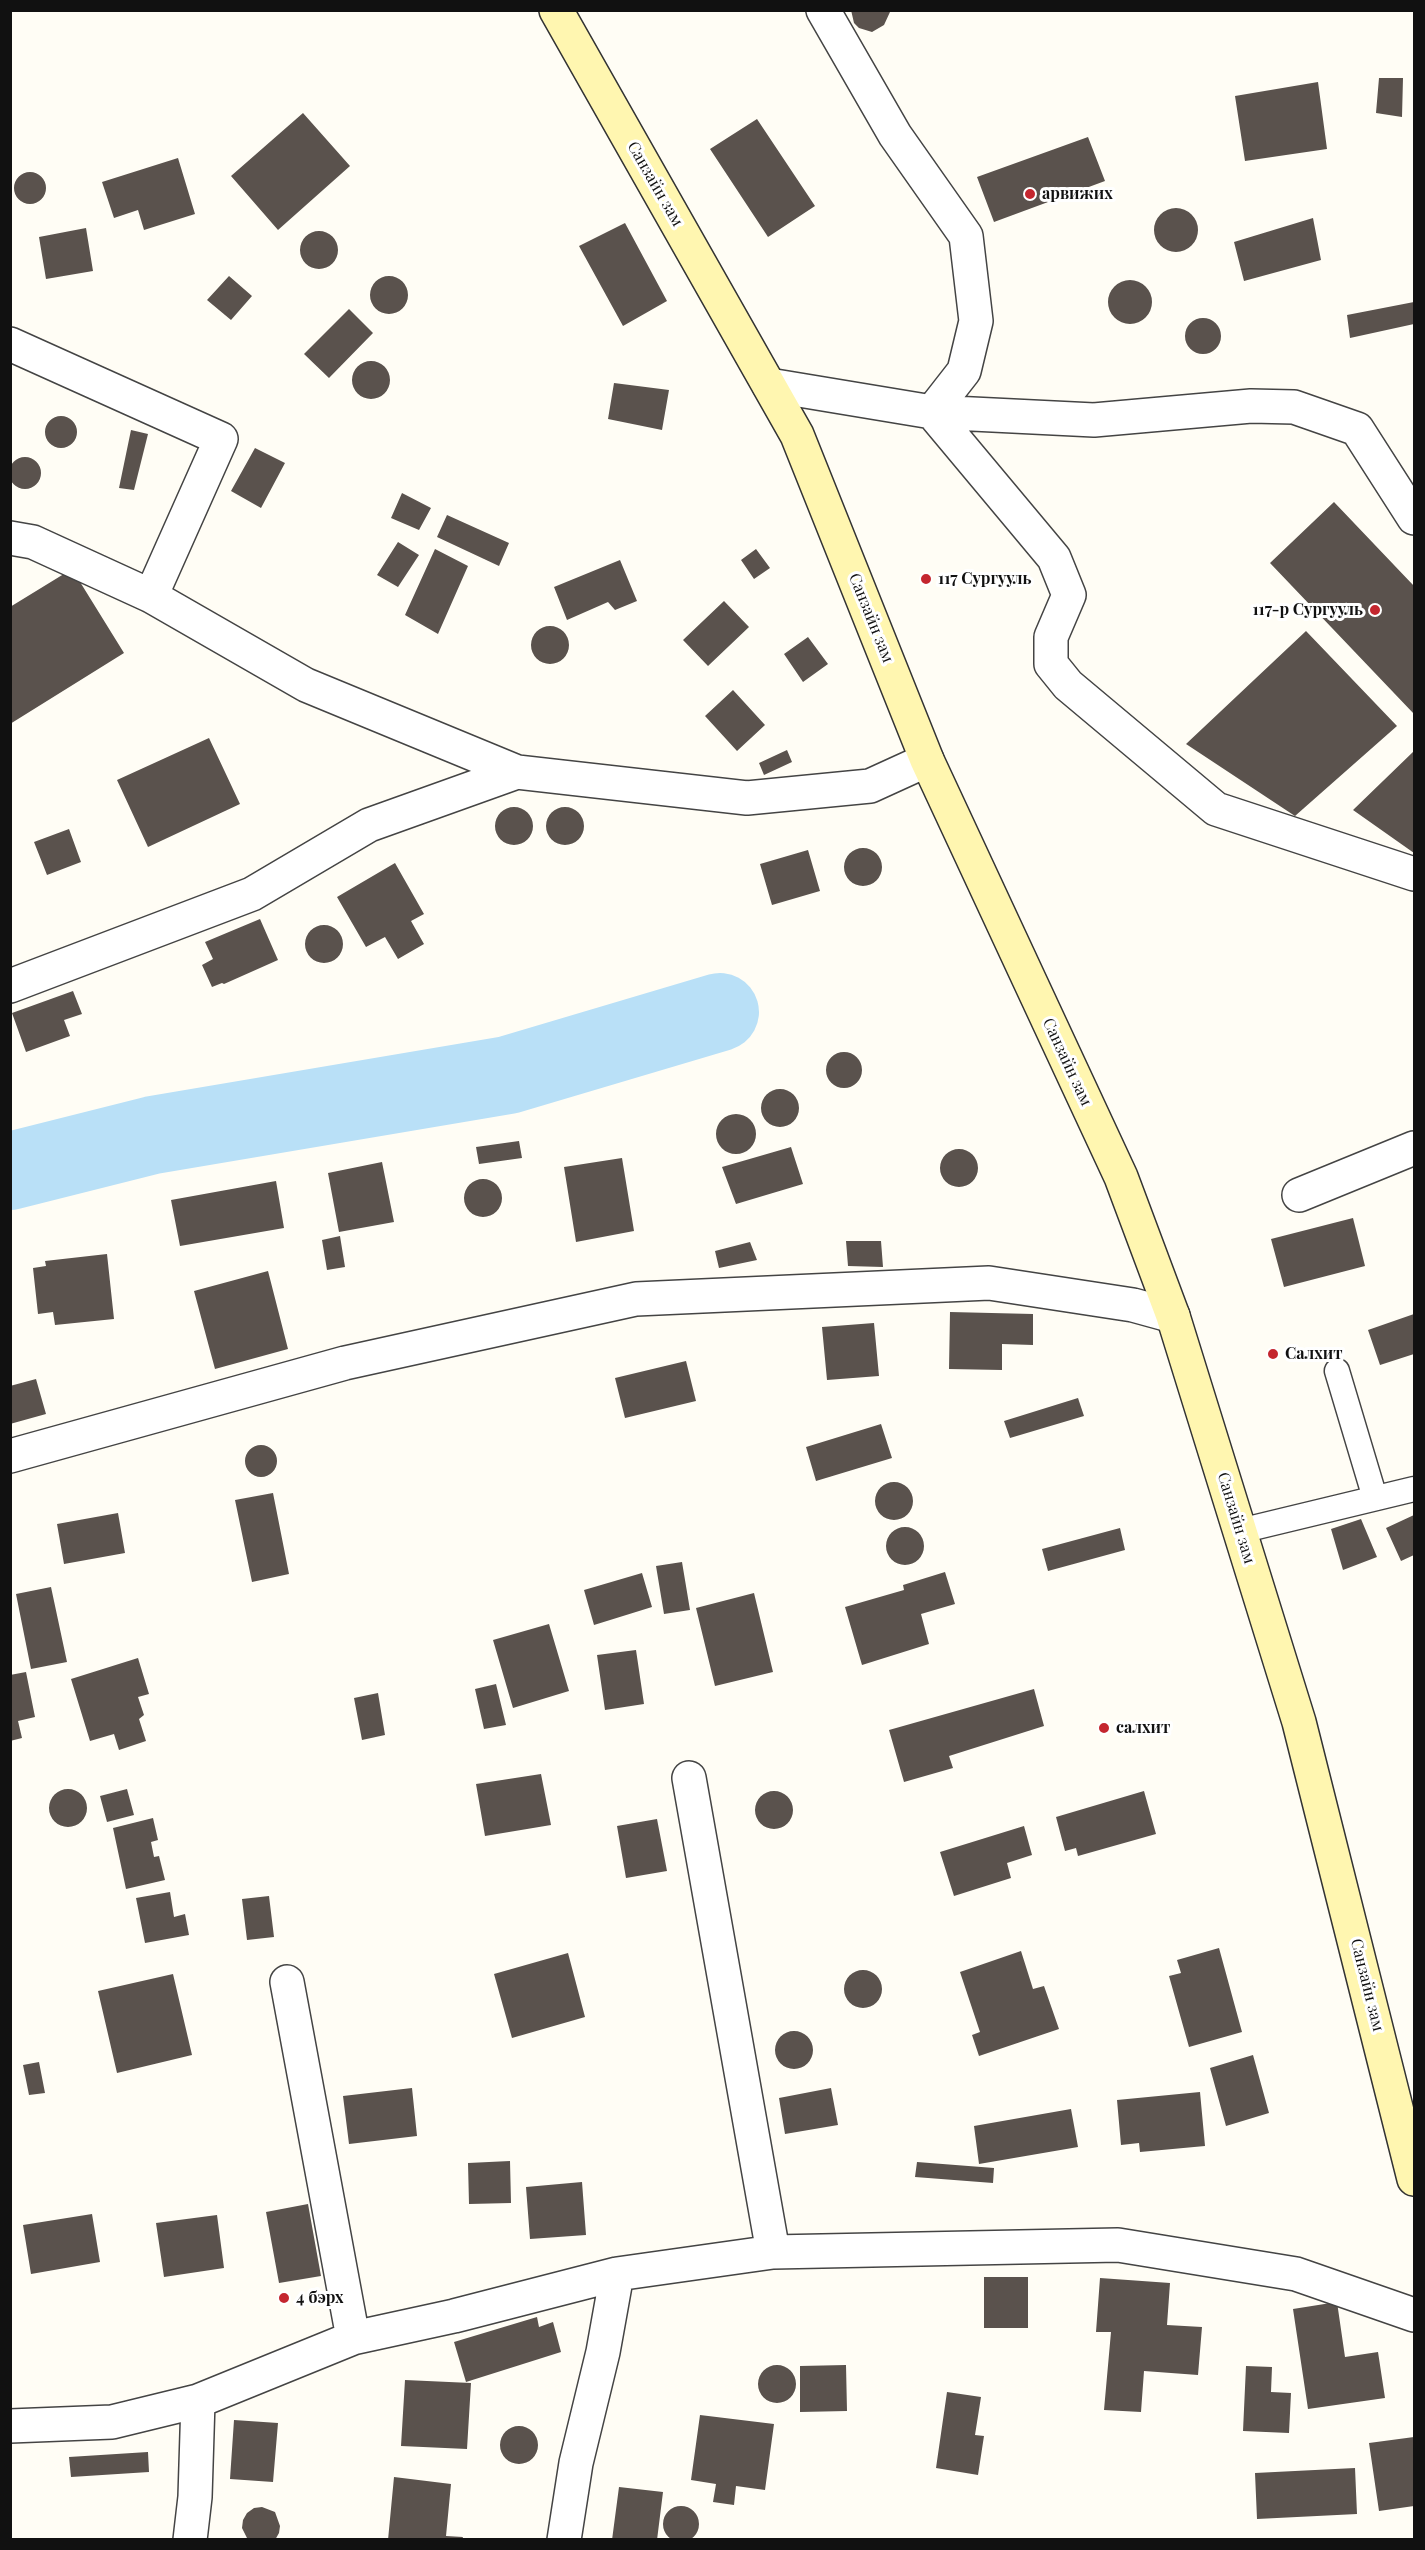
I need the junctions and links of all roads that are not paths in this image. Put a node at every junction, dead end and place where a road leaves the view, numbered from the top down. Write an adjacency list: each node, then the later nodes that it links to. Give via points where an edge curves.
1 (556, 10): 4 (main road, Санзайн зам)
2 (823, 10): 5 (street, via 895,135 966,236 976,321 964,370)
3 (10, 344): 8 (street, via 221,439)
4 (769, 385): 5 (street); 9 (main road, Санзайн зам, via 797,435)
5 (932, 412): 6 (street, via 1094,420 1251,406 1294,406 1357,429); 11 (street, via 1054,558 1069,595 1051,637 1051,664 1068,685 1216,809)
6 (1414, 518)
7 (10, 538): 8 (street, via 33,542)
8 (151, 596): 10 (street, via 306,685)
9 (927, 760): 10 (street, via 870,786 747,798); 15 (main road, Санзайн зам, via 1120,1177)
10 (517, 772): 12 (street, via 369,825 252,894)
11 (1414, 874)
12 (10, 986)
13 (1414, 1148): 14 (street)
14 (1299, 1195)
15 (1173, 1316): 17 (street, via 1133,1305 989,1283 636,1299 345,1363); 20 (main road, Санзайн зам)
16 (1337, 1371): 19 (lane)
17 (10, 1456)
18 (1414, 1489): 19 (lane)
19 (1375, 1498): 20 (lane)
20 (1240, 1531): 23 (main road, Санзайн зам, via 1299,1722)
21 (689, 1778): 24 (street)
22 (287, 1982): 27 (street)
23 (1414, 2179)
24 (773, 2252): 25 (street); 26 (street, via 1118,2245 1296,2274)
25 (617, 2274): 27 (street); 31 (street, via 576,2463)
26 (1414, 2315)
27 (353, 2338): 28 (street)
28 (198, 2402): 29 (street, via 112,2421); 30 (street)
29 (10, 2426)
30 (190, 2540)
31 (564, 2540)

